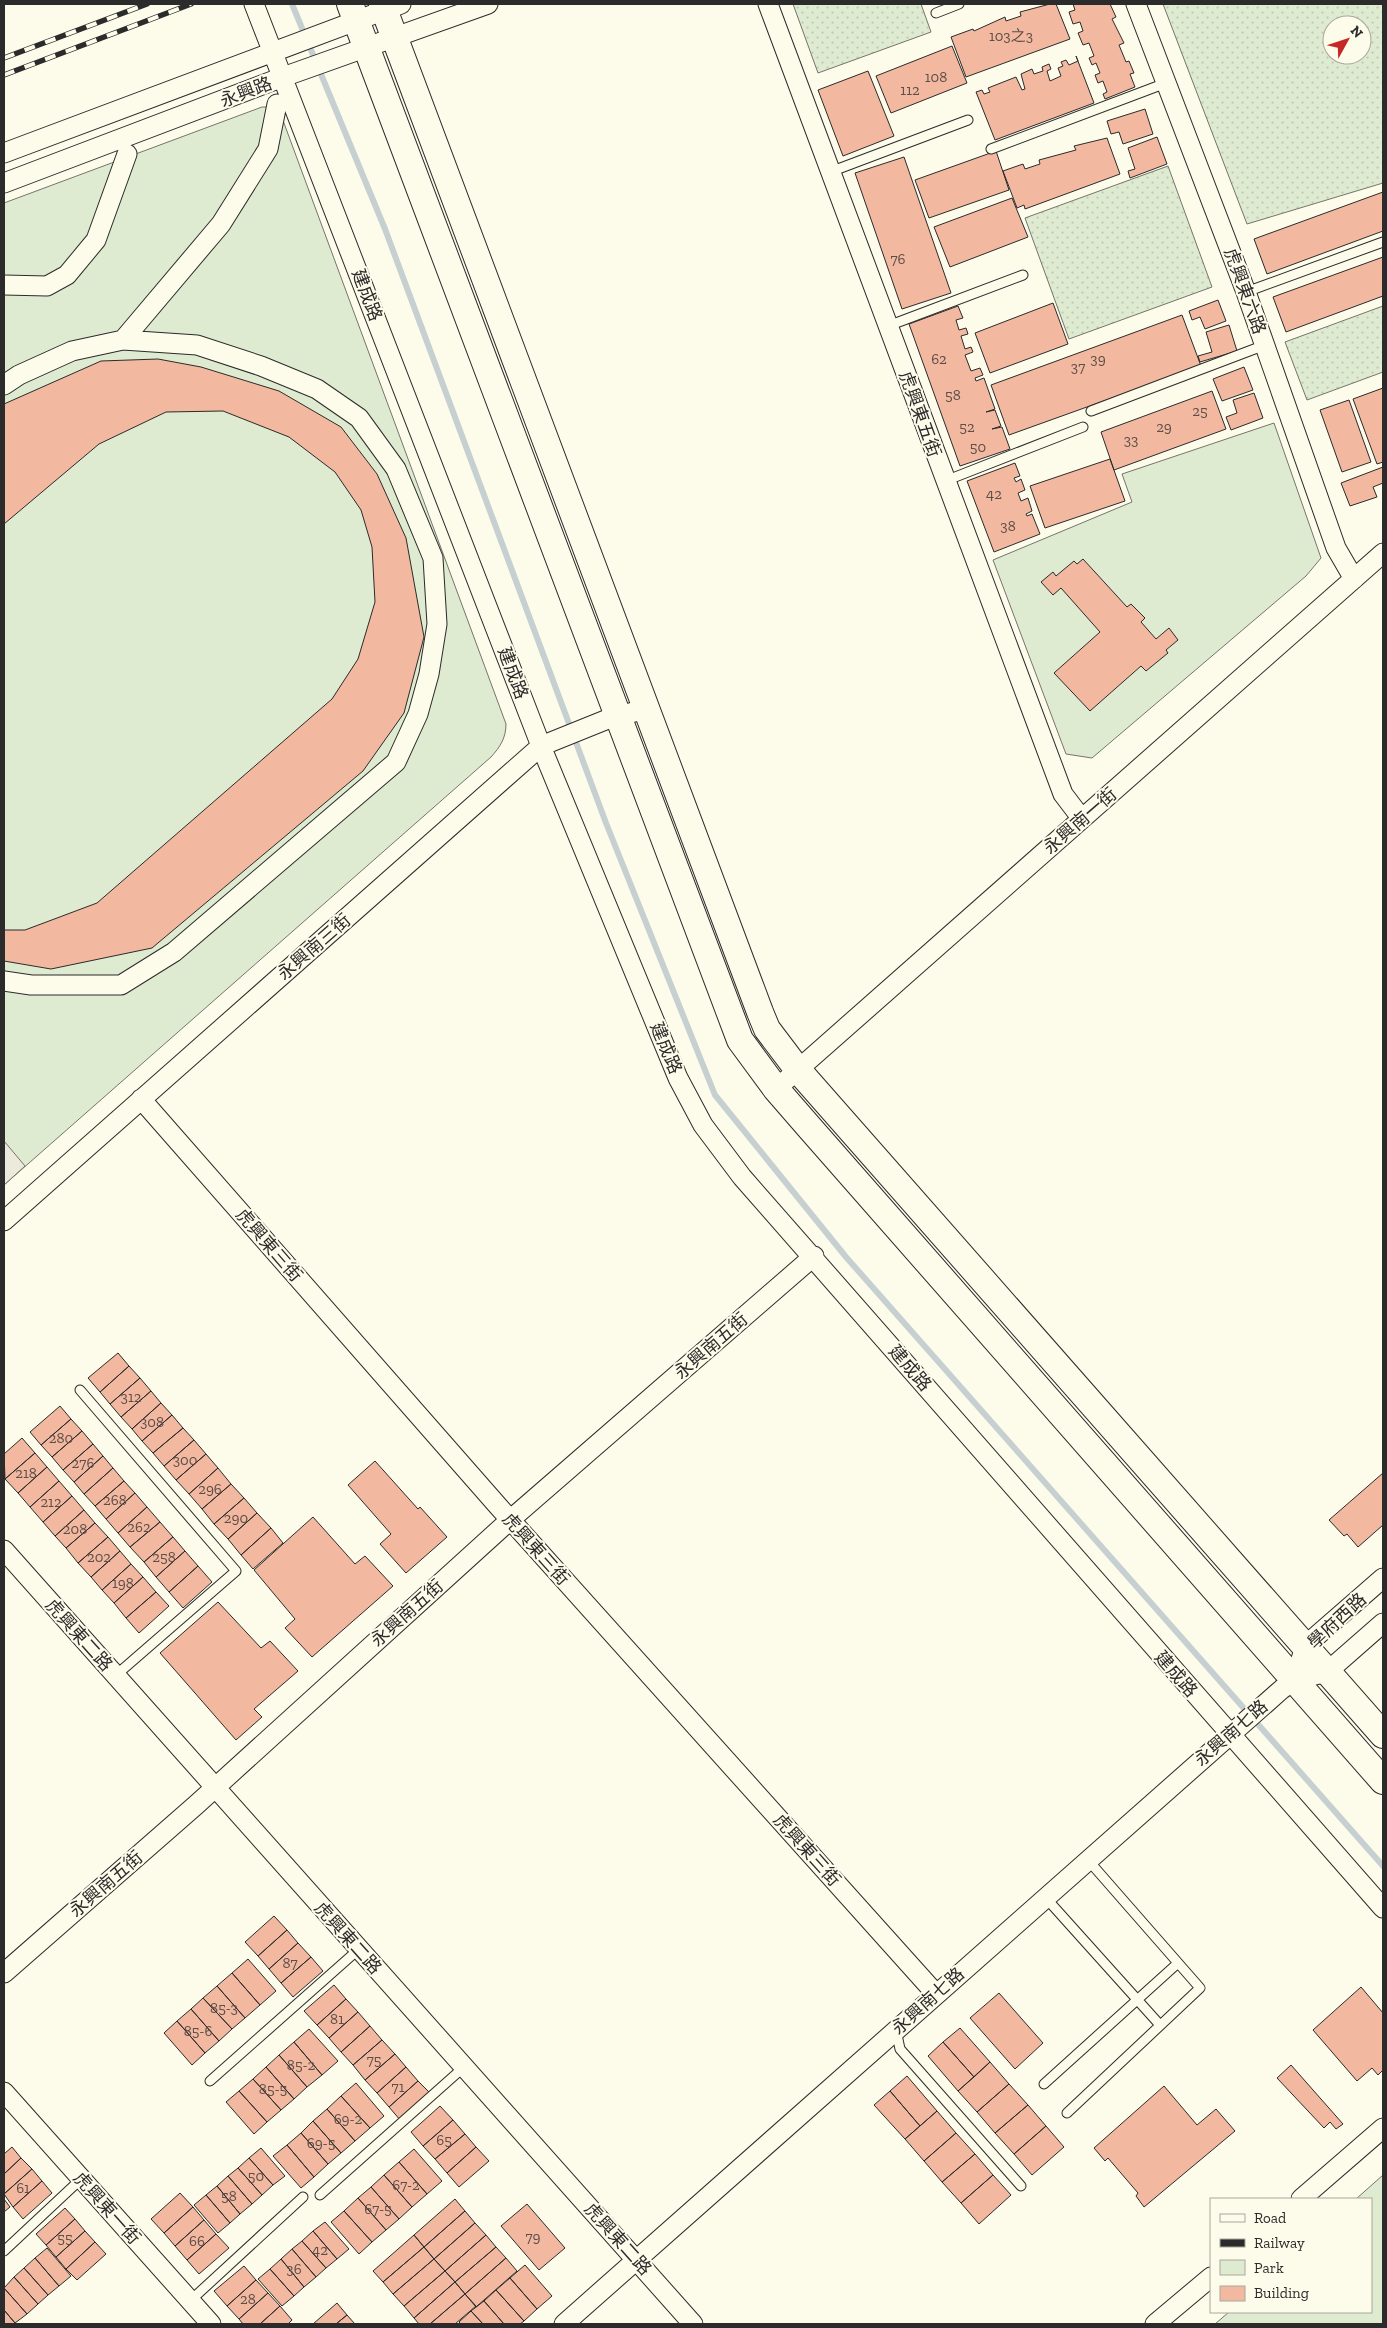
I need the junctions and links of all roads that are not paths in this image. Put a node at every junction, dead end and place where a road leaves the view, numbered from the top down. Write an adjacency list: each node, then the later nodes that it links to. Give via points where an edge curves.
1 (254, 4): 10 (street, 建成路)
2 (488, 4): 9 (street, 永興路)
3 (768, 4): 19 (street, 虎興東五街)
4 (959, 4): 7 (lane)
5 (1136, 4): 13 (street, 虎興東六路)
6 (389, 6): 8 (street, 永興路); 9 (street)
7 (936, 12)
8 (351, 16): 10 (street, 永興路); 11 (street)
9 (394, 39): 11 (street, 永興路); 34 (street)
10 (278, 50): 12 (street, 建成路); 17 (street, 永興路)
11 (362, 50): 12 (street, 永興路); 35 (street)
12 (289, 75): 20 (street, 永興路); 36 (street, 建成路)
13 (1166, 82): 16 (lane); 24 (street, 虎興東六路)
14 (277, 104): 26 (street, via 268,149 221,224)
15 (968, 120): 19 (lane)
16 (991, 149)
17 (4, 153)
18 (127, 154): 23 (street, via 96,240 67,275 47,286)
19 (830, 172): 25 (street, 虎興東五街)
20 (4, 182)
21 (1383, 242): 24 (lane)
22 (1022, 275): 25 (lane)
23 (4, 285)
24 (1246, 292): 27 (street, 虎興東六路)
25 (888, 326): 31 (street, 虎興東五街)
26 (123, 340): 28 (street, via 72,351); 38 (street, via 197,345 261,366 317,389 359,418 396,469 433,558 437,624 429,674 413,730 396,762 174,952 121,985 40,986)
27 (1265, 345): 29 (lane); 33 (street, 虎興東六路, via 1336,548)
28 (4, 385)
29 (1091, 411)
30 (1083, 427): 31 (lane)
31 (945, 482): 37 (street, 虎興東五街, via 1063,794)
32 (1383, 553): 33 (street, 永興南一街)
33 (1354, 579): 37 (street, 永興南一街)
34 (645, 709): 35 (street, 永興南三街); 39 (street, via 767,1029)
35 (613, 718): 36 (street, 永興南三街); 40 (street, via 740,1040)
36 (548, 743): 41 (street, 永興南三街); 43 (street, 建成路, via 678,1078 704,1125 742,1177)
37 (1082, 819): 39 (street, 永興南一街)
38 (4, 980)
39 (798, 1070): 40 (street, 永興南一街); 49 (street)
40 (776, 1089): 52 (street)
41 (141, 1099): 42 (street, 永興南三街); 45 (street, 虎興東三街)
42 (4, 1221)
43 (814, 1256): 45 (street, 永興南五街); 53 (street, 建成路)
44 (80, 1390): 51 (lane, via 236,1571)
45 (510, 1520): 56 (street, 永興南五街); 63 (street, 虎興東三街)
46 (4, 1550): 51 (street, 虎興東二路)
47 (1383, 1578): 49 (street, 學府西路)
48 (1383, 1623): 50 (street, 學府西路)
49 (1305, 1646): 50 (street); 52 (street, 學府西路)
50 (1327, 1672): 52 (street, 學府西路); 54 (street)
51 (115, 1676): 56 (street, 虎興東二路)
52 (1288, 1685): 53 (street, 永興南七路); 55 (street)
53 (1235, 1730): 57 (street, 永興南七路); 59 (street, 建成路)
54 (1383, 1735)
55 (1383, 1781)
56 (214, 1788): 60 (street, 虎興東二路); 62 (street, 永興南五街)
57 (1087, 1860): 58 (street, 永興南七路); 61 (lane)
58 (1045, 1897): 63 (street, 永興南七路); 64 (lane)
59 (1383, 1908)
60 (359, 1949): 67 (street, 虎興東二路); 68 (lane)
61 (1178, 1963): 64 (lane); 65 (lane, via 1200,1988)
62 (4, 1974)
63 (936, 1994): 66 (street, 永興南七路)
64 (1138, 2000): 65 (lane); 69 (lane)
65 (1160, 2025): 71 (lane)
66 (896, 2030): 74 (lane, via 900,2050); 79 (street, 永興南七路)
67 (464, 2067): 75 (lane); 79 (street, 虎興東二路)
68 (210, 2080)
69 (1044, 2084)
70 (4, 2092): 73 (street, 虎興東一街)
71 (1067, 2113)
72 (1383, 2128): 77 (street)
73 (81, 2179): 78 (lane); 81 (street, 虎興東一街)
74 (1021, 2186)
75 (320, 2195)
76 (303, 2197): 81 (lane)
77 (1302, 2198)
78 (4, 2250)
79 (636, 2260): 83 (street, 永興南七路); 84 (street, 虎興東二路)
80 (1210, 2278): 85 (street)
81 (190, 2300): 82 (street, 虎興東一街)
82 (211, 2324)
83 (564, 2324)
84 (693, 2324)
85 (1156, 2324)

